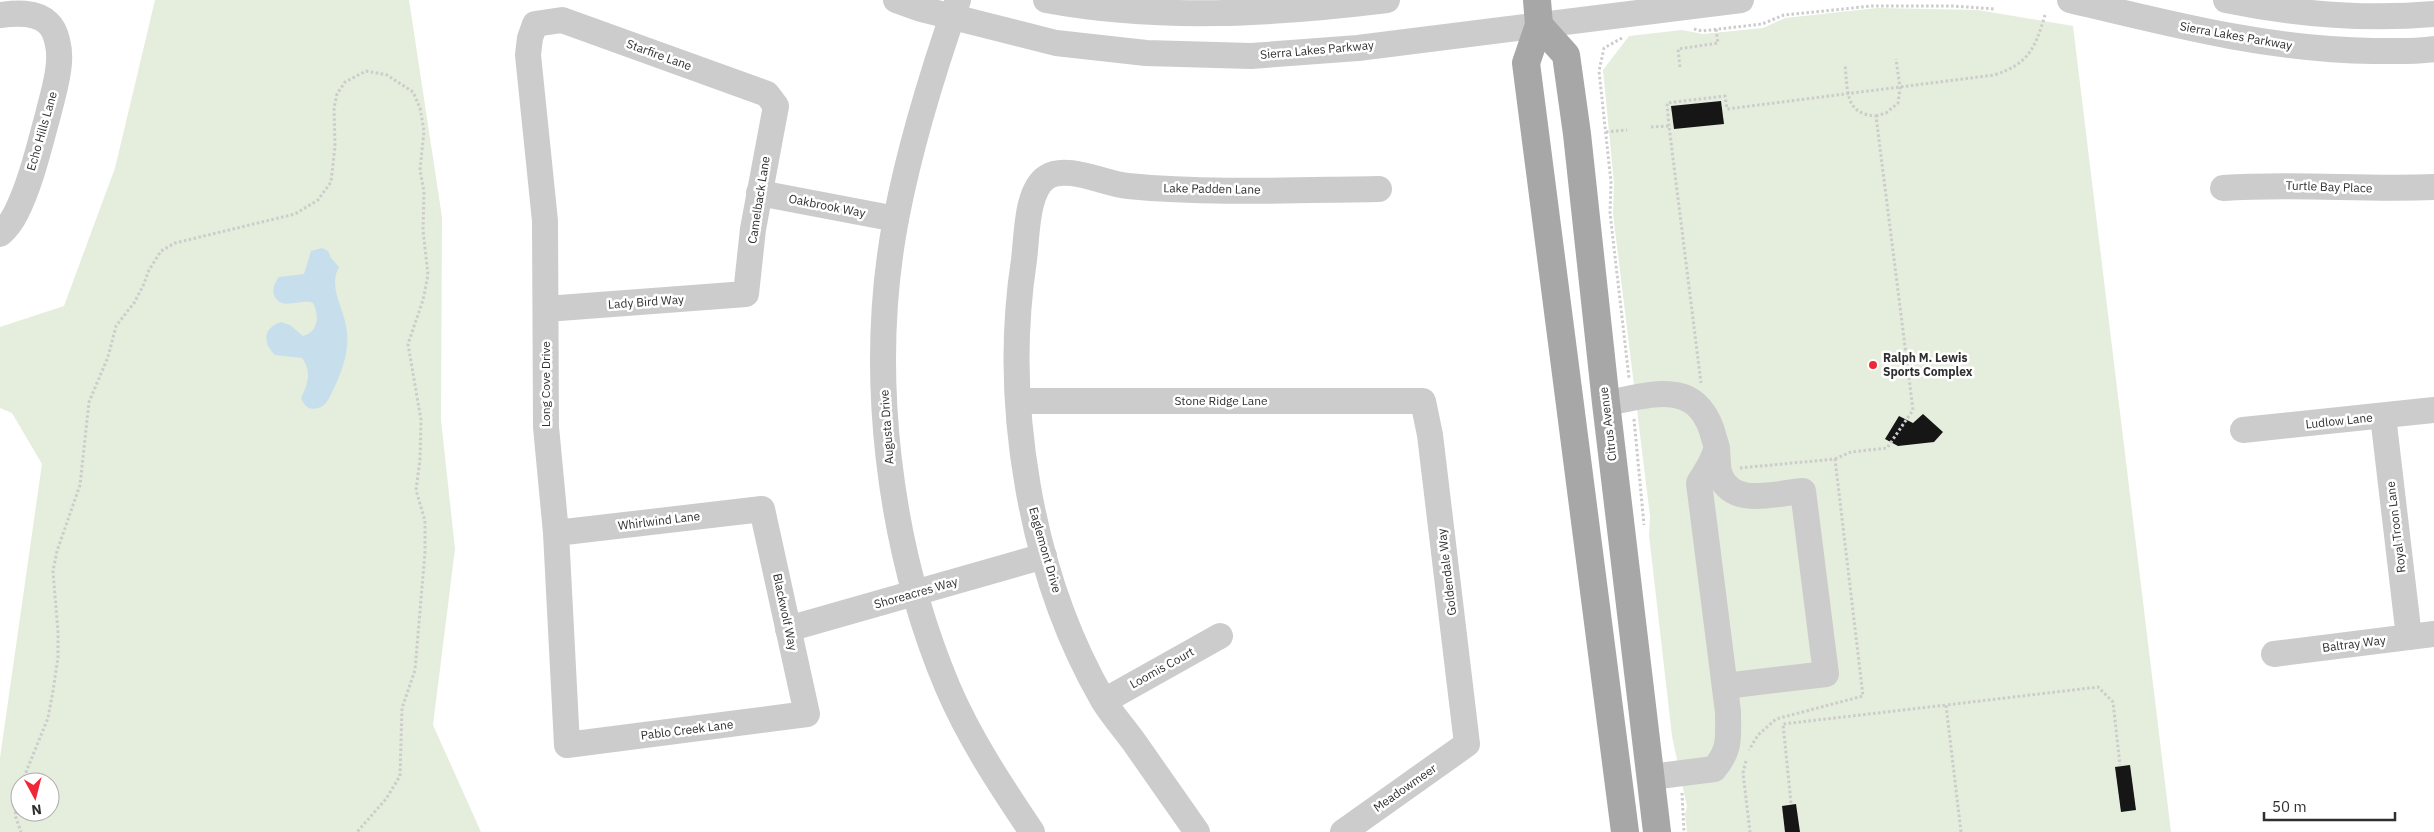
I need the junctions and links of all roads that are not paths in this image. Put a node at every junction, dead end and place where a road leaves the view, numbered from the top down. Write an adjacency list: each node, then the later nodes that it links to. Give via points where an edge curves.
1 (896, 0): 9 (street, Sierra Lakes Parkway)
2 (1046, 0): 7 (street, via 1159,14)
3 (1386, 0): 7 (street)
4 (1741, 0): 10 (street, Sierra Lakes Parkway)
5 (2070, 0): 14 (street, Sierra Lakes Parkway, via 2265,44 2338,51 2418,52)
6 (2226, 0): 8 (street)
7 (1263, 6)
8 (2286, 6): 11 (street, via 2333,14)
9 (955, 9): 10 (street, Sierra Lakes Parkway, via 1056,43 1146,53 1229,56 1276,56 1358,48); 21 (street, Augusta Drive)
10 (1538, 13): 27 (main road, Citrus Avenue, via 1566,55); 49 (main road, via 1526,63)
11 (2434, 14)
12 (0, 15): 22 (street, Echo Hills Lane, via 36,16 48,23 55,35 59,63 37,153 17,211)
13 (535, 24): 15 (street, Starfire Lane, via 562,20 767,94); 24 (street, Long Cove Drive, via 528,55 545,221)
14 (2434, 49)
15 (776, 106): 20 (street, Camelback Lane)
16 (1047, 176): 19 (street, Lake Padden Lane, via 1071,172 1124,186 1171,189); 25 (street, Eaglemont Drive, via 1033,193 1018,297)
17 (2434, 187): 18 (street, Turtle Bay Place, via 2348,188 2275,184)
18 (2223, 188)
19 (1379, 189)
20 (759, 193): 21 (street, Oakbrook Way); 23 (street, Camelback Lane)
21 (896, 220): 35 (street, Augusta Drive, via 887,304 884,394 894,496)
22 (0, 234)
23 (746, 294): 24 (street, Lady Bird Way)
24 (546, 309): 33 (street, Long Cove Drive, via 545,418)
25 (1018, 401): 26 (street, Stone Ridge Lane); 34 (street, Eaglemont Drive, via 1033,515)
26 (1423, 401): 43 (street, Goldendale Way, via 1430,435)
27 (1618, 401): 31 (street, via 1675,395 1690,399 1704,412); 45 (main road, Citrus Avenue)
28 (2434, 410): 29 (street, Ludlow Lane)
29 (2383, 416): 30 (street, Ludlow Lane); 38 (street, Royal Troon Lane)
30 (2243, 430)
31 (1717, 448): 40 (street, via 1699,484); 40 (street, via 1719,474 1727,487 1738,495 1803,491 1826,674)
32 (762, 509): 33 (street, Whirlwind Lane); 36 (street, Blackwolf Way)
33 (556, 534): 44 (street, Long Cove Drive)
34 (1044, 556): 35 (street, Shoreacres Way); 41 (street, Eaglemont Drive, via 1077,648)
35 (916, 593): 36 (street, Shoreacres Way); 46 (street, Augusta Drive, via 948,689 1004,791)
36 (788, 629): 42 (street, Blackwolf Way)
37 (1220, 636): 41 (street, Loomis Court)
38 (2421, 636): 39 (street, Baltray Way)
39 (2274, 654)
40 (1725, 686): 45 (street, via 1728,712 1725,756 1714,769)
41 (1104, 701): 47 (street, Eaglemont Drive)
42 (807, 714): 44 (street, Pablo Creek Lane)
43 (1467, 744): 48 (street, Meadowmeer)
44 (567, 745)
45 (1651, 778): 50 (main road, Citrus Avenue)
46 (1032, 832)
47 (1197, 832)
48 (1344, 832)
49 (1625, 832)
50 (1657, 832)

